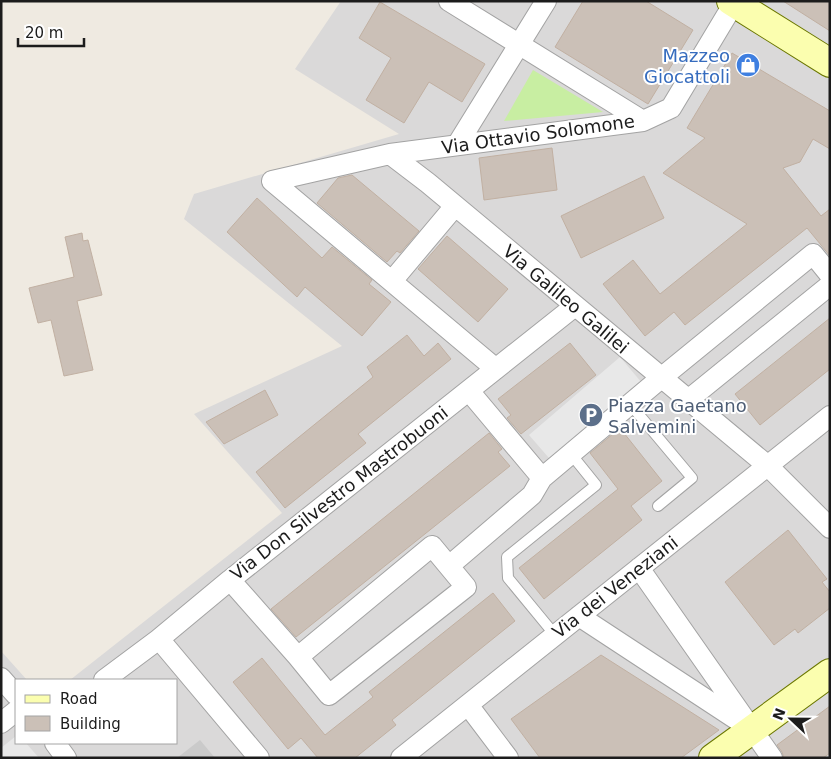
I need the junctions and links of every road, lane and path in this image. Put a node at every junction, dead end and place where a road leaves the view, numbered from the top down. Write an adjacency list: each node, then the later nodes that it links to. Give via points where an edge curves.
1 (448, 1): 4 (street, Via Ottavio Solomone)
2 (546, 1): 4 (street)
3 (733, 2): 5 (street); 6 (street, via 671,108)
4 (519, 45): 6 (street, Via Ottavio Solomone); 7 (street)
5 (830, 63)
6 (643, 121): 7 (street, Via Ottavio Solomone)
7 (457, 145): 8 (street, Via Ottavio Solomone)
8 (390, 154): 9 (street, Via Galileo Galilei); 11 (street, via 272,181)
9 (455, 206): 11 (street); 13 (street, Via Galileo Galilei)
10 (830, 275): 15 (street, via 813,254)
11 (392, 282): 14 (street)
12 (830, 285): 17 (street)
13 (574, 306): 14 (street, Via Don Silvestro Mastrobuoni); 15 (street, Via Galileo Galilei)
14 (496, 369): 16 (street, Via Don Silvestro Mastrobuoni)
15 (661, 378): 17 (street, Via Galileo Galilei); 18 (street)
16 (469, 390): 22 (street); 27 (street, Via Don Silvestro Mastrobuoni)
17 (688, 400): 21 (street, Via Galileo Galilei)
18 (630, 404): 20 (street); 23 (lane, via 692,478)
19 (830, 416): 21 (street, Via dei Veneziani)
20 (571, 454): 22 (street); 29 (lane, via 596,485 507,557 508,578)
21 (768, 466): 24 (street, Via Galileo Galilei); 26 (street, Via dei Veneziani)
22 (542, 478): 25 (street, via 532,495)
23 (658, 506)
24 (830, 528)
25 (449, 566): 31 (street, via 432,546); 31 (street, via 466,587 330,695)
26 (639, 568): 28 (street, Via dei Veneziani); 39 (street)
27 (230, 580): 30 (street, Via Don Silvestro Mastrobuoni); 31 (street)
28 (579, 616): 29 (street, Via dei Veneziani); 39 (street)
29 (555, 635): 36 (street, Via dei Veneziani)
30 (159, 639): 34 (street, Via Don Silvestro Mastrobuoni); 42 (street)
31 (298, 657)
32 (830, 673): 39 (street)
33 (1, 678): 35 (street)
34 (105, 679)
35 (15, 694)
36 (468, 705): 43 (street, Via dei Veneziani); 44 (street)
37 (15, 712): 38 (street)
38 (1, 723)
39 (752, 729): 45 (street); 46 (street)
40 (56, 744): 41 (street)
41 (66, 758)
42 (259, 758)
43 (401, 758)
44 (508, 758)
45 (713, 758)
46 (772, 758)

